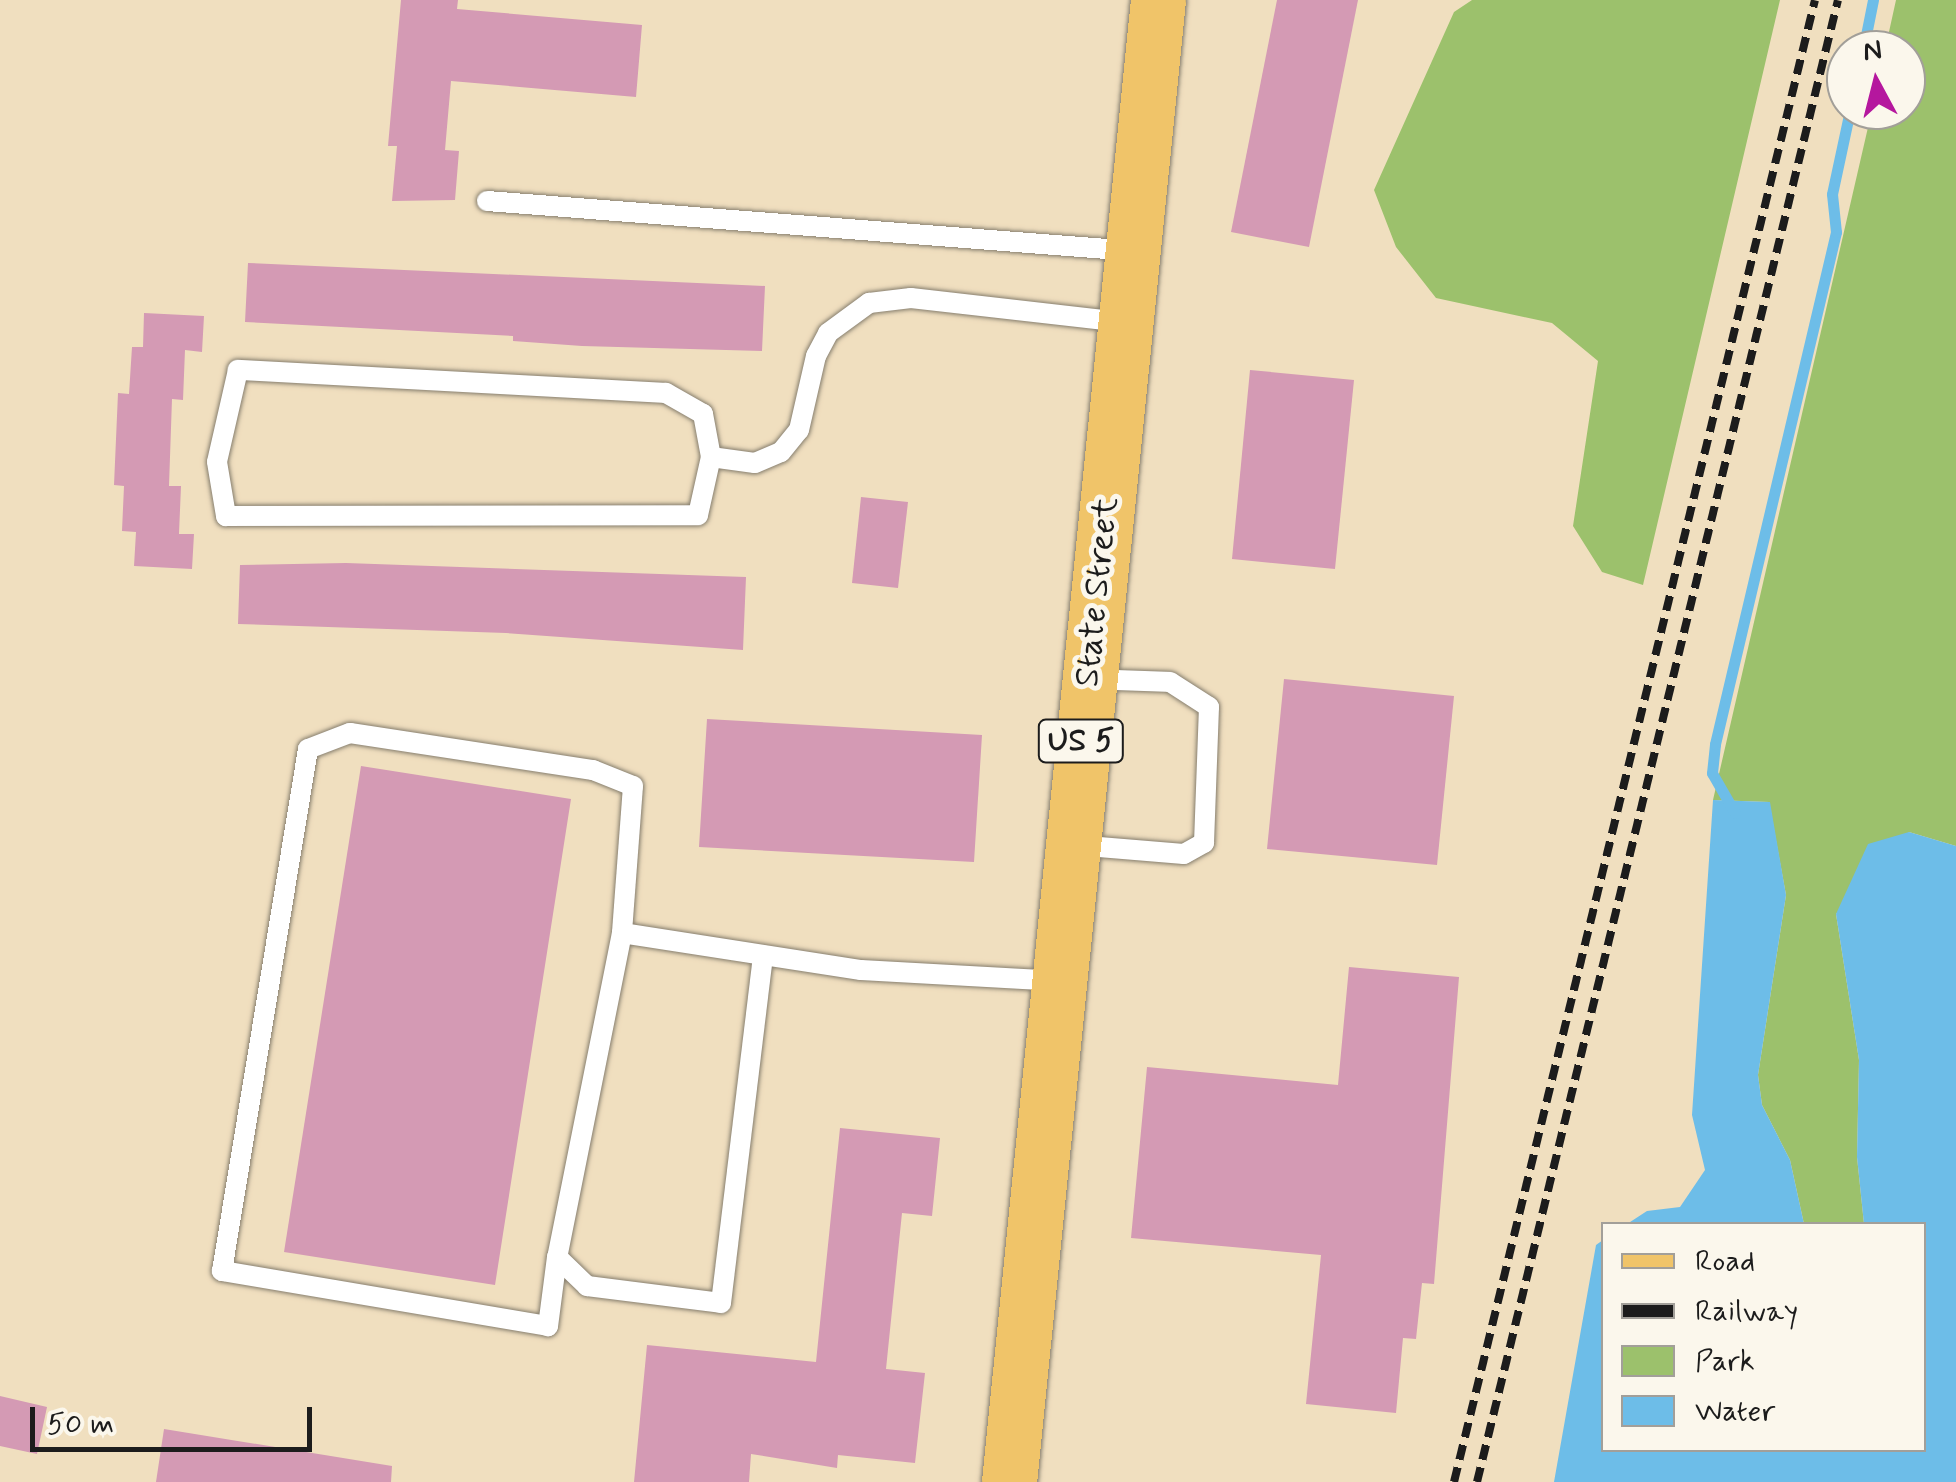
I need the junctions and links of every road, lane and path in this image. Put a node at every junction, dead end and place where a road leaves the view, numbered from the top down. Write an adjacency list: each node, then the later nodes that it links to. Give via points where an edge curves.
1 (1158, 0): 3 (main road, State Street / US 5)
2 (487, 201): 3 (lane)
3 (1132, 250): 4 (main road, State Street / US 5)
4 (1124, 322): 5 (lane, via 911,298 869,303 828,333 799,430 781,452 756,464); 6 (main road, State Street / US 5)
5 (711, 457): 5 (lane, via 698,515 226,516 217,462 238,370 666,393 703,414)
6 (1088, 679): 7 (main road, State Street / US 5); 7 (lane, via 1170,682 1209,707 1204,843 1184,854)
7 (1069, 844): 10 (main road, State Street / US 5)
8 (622, 934): 9 (lane); 11 (lane); 11 (lane, via 632,786 593,770 350,733 308,749 222,1271 548,1326)
9 (763, 956): 10 (lane, via 861,970); 11 (lane, via 721,1303 588,1286)
10 (1057, 982): 12 (main road, State Street / US 5)
11 (557, 1258)
12 (1008, 1482)

